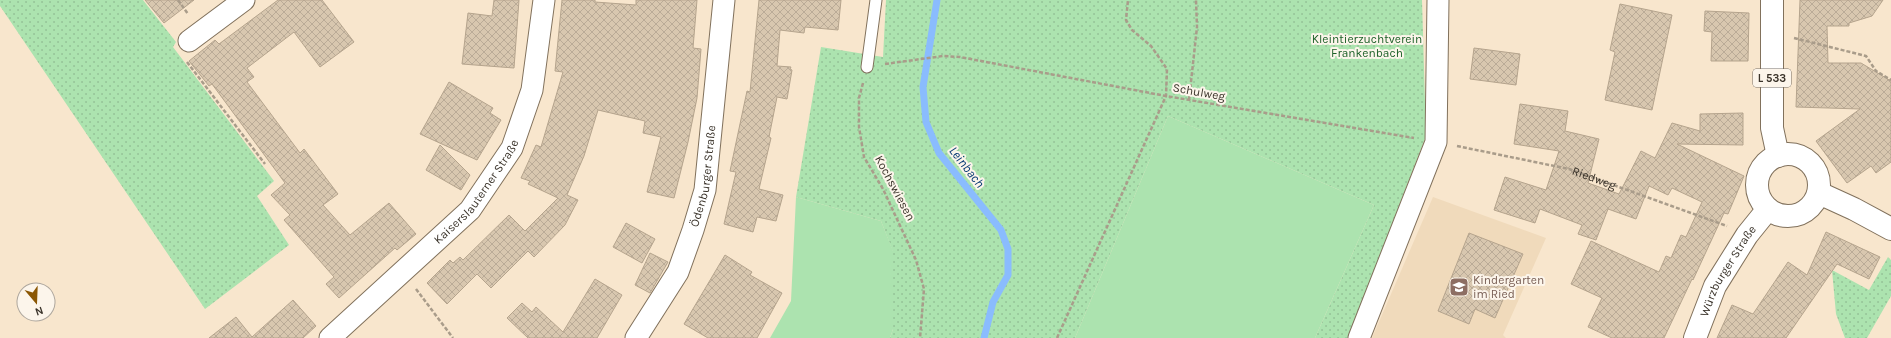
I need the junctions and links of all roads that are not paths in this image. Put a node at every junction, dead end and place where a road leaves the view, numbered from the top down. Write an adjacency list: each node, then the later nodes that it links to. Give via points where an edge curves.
1 (244, 0): 7 (street)
2 (544, 0): 13 (street, Kaiserslauterner Straße, via 532,90 512,148 470,210)
3 (724, 0): 14 (street, Ödenburger Straße, via 705,190 678,272)
4 (876, 0): 8 (lane)
5 (1438, 0): 15 (street, via 1436,142)
6 (1772, 0): 9 (main road, L 533, via 1772,128)
7 (189, 41)
8 (867, 67)
9 (1778, 156): 10 (main road, via 1796,154 1813,165 1820,180); 11 (main road, via 1763,166 1757,181 1758,194)
10 (1819, 194): 11 (main road, via 1814,204 1796,215 1786,216); 12 (main road)
11 (1768, 209): 16 (main road, Würzburger Straße, via 1747,235 1715,286)
12 (1891, 229)
13 (330, 338)
14 (636, 338)
15 (1359, 338)
16 (1695, 338)

